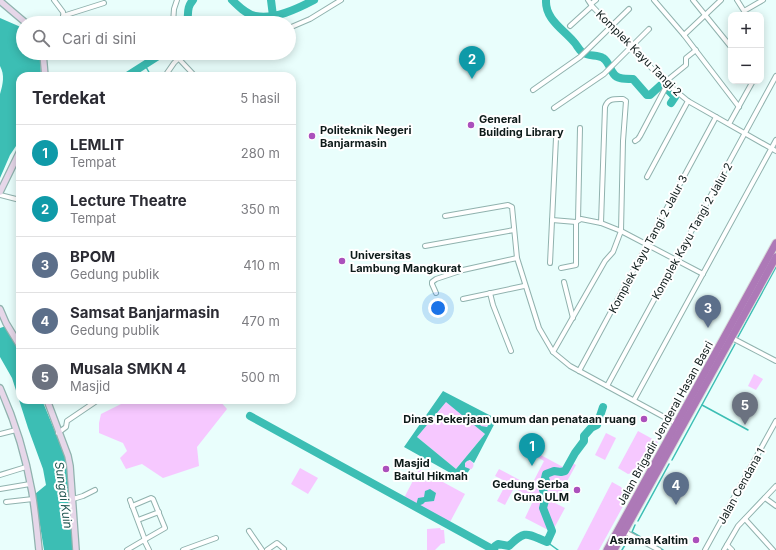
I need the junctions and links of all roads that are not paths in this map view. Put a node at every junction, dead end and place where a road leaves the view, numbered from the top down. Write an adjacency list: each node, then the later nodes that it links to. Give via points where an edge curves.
1 (54, 0): 17 (street)
2 (177, 0): 18 (street)
3 (341, 0): 19 (street)
4 (588, 0): 13 (street, Komplek Kayu Tangi 2)
5 (596, 0): 13 (street)
6 (654, 0): 23 (street)
7 (693, 0): 15 (street)
8 (720, 0): 15 (street)
9 (737, 0): 10 (street, via 744,11)
10 (763, 0)
11 (0, 1): 16 (street)
12 (104, 3): 17 (street)
13 (591, 5): 20 (street); 21 (street, Komplek Kayu Tangi 2)
14 (629, 10): 21 (street)
15 (705, 14): 23 (street); 24 (street)
16 (18, 16)
17 (63, 16)
18 (174, 16)
19 (296, 25)
20 (570, 26)
21 (611, 26): 25 (street, Komplek Kayu Tangi 2); 36 (street, via 580,57)
22 (649, 29): 25 (street)
23 (684, 35): 26 (street)
24 (728, 43)
25 (631, 46): 34 (street, Komplek Kayu Tangi 2); 39 (street, via 599,78)
26 (696, 50): 34 (street, via 686,58 686,65); 38 (street)
27 (44, 60): 30 (street)
28 (178, 60): 31 (street)
29 (180, 60): 32 (street)
30 (45, 72)
31 (168, 72)
32 (191, 72)
33 (776, 76): 43 (street, Komplek Kayu Tangi 2 Jalur 2)
34 (666, 82): 37 (street, Komplek Kayu Tangi 2); 46 (street, via 640,136)
35 (751, 84): 38 (street)
36 (533, 90)
37 (688, 101): 40 (street, Komplek Kayu Tangi 2); 49 (street)
38 (739, 107): 41 (street)
39 (554, 108)
40 (716, 117): 41 (street, Komplek Kayu Tangi 2); 60 (street, Komplek Kayu Tangi 2 Jalur 3)
41 (729, 124): 43 (street, Komplek Kayu Tangi 2)
42 (580, 128): 55 (street)
43 (745, 133): 47 (street, Komplek Kayu Tangi 2); 64 (street, Komplek Kayu Tangi 2 Jalur 2)
44 (556, 138): 54 (street)
45 (776, 140): 47 (street)
46 (635, 141)
47 (774, 149): 67 (street)
48 (16, 160): 50 (street)
49 (647, 177)
50 (0, 192)
51 (0, 195): 52 (street)
52 (16, 199)
53 (445, 216): 57 (street, via 508,205 512,207)
54 (552, 220): 55 (street); 65 (street)
55 (577, 221): 56 (street); 66 (street, via 576,265)
56 (601, 223): 58 (street); 58 (street, via 605,107 608,100 623,98 626,107)
57 (514, 230): 61 (street); 63 (street)
58 (621, 231): 60 (street); 75 (street, via 613,252 605,261)
59 (776, 243): 73 (highway, Jalan Brigadir Jenderal Hasan Basri)
60 (647, 244): 64 (street); 82 (street, Komplek Kayu Tangi 2 Jalur 3)
61 (425, 246)
62 (776, 257): 73 (highway, Jalan Brigadir Jenderal Hasan Basri)
63 (516, 258): 69 (street); 70 (street, via 436,279 432,282)
64 (676, 259): 67 (street); 83 (street, Komplek Kayu Tangi 2 Jalur 2)
65 (550, 263)
66 (561, 268)
67 (703, 274): 86 (street)
68 (564, 282): 75 (street)
69 (524, 286): 71 (street); 79 (street, via 538,328)
70 (436, 293)
71 (490, 293): 72 (street); 78 (street)
72 (463, 298)
73 (744, 308): 76 (highway, Jalan Brigadir Jenderal Hasan Basri); 90 (highway, Jalan Brigadir Jenderal Hasan Basri)
74 (0, 309): 77 (street)
75 (573, 318): 79 (street)
76 (732, 338): 81 (street); 111 (highway, Jalan Brigadir Jenderal Hasan Basri)
77 (16, 339)
78 (511, 352)
79 (553, 352): 82 (street)
80 (776, 355): 81 (street)
81 (775, 360)
82 (579, 371): 83 (street)
83 (607, 386): 86 (street)
84 (0, 388): 85 (street)
85 (2, 396): 91 (street)
86 (634, 400): 90 (street)
87 (48, 404): 92 (street)
88 (92, 404): 92 (street, via 67,421 66,427)
89 (776, 421): 127 (street, Jalan Cendana 1)
90 (677, 424): 124 (highway, Jalan Brigadir Jenderal Hasan Basri)
91 (16, 430): 93 (street); 94 (street)
92 (58, 433): 102 (street, via 68,456)
93 (0, 434)
94 (26, 467): 95 (street); 96 (street)
95 (0, 475)
96 (30, 484): 98 (street); 101 (street)
97 (776, 486): 100 (street)
98 (0, 489)
99 (95, 490): 102 (street)
100 (765, 498): 106 (street); 108 (street)
101 (33, 499): 104 (street); 117 (street)
102 (73, 499): 118 (street)
103 (130, 500): 105 (street)
104 (6, 502)
105 (132, 506): 107 (street, via 152,498); 109 (street)
106 (776, 506)
107 (159, 512): 109 (street); 113 (street, via 165,528)
108 (744, 519): 114 (street); 130 (street)
109 (138, 520): 113 (street)
110 (249, 531): 122 (street)
111 (624, 532): 125 (highway, Jalan Brigadir Jenderal Hasan Basri); 126 (street)
112 (216, 538): 115 (street)
113 (145, 540): 119 (street); 120 (street)
114 (727, 544): 128 (street); 129 (street)
115 (195, 548): 121 (street)
116 (284, 549): 123 (street, via 277,543)
117 (39, 550)
118 (76, 550)
119 (127, 550)
120 (149, 550)
121 (184, 550)
122 (262, 550)
123 (267, 550)
124 (607, 550)
125 (614, 550)
126 (659, 550)
127 (705, 550)
128 (724, 550)
129 (732, 550)
130 (773, 550)

